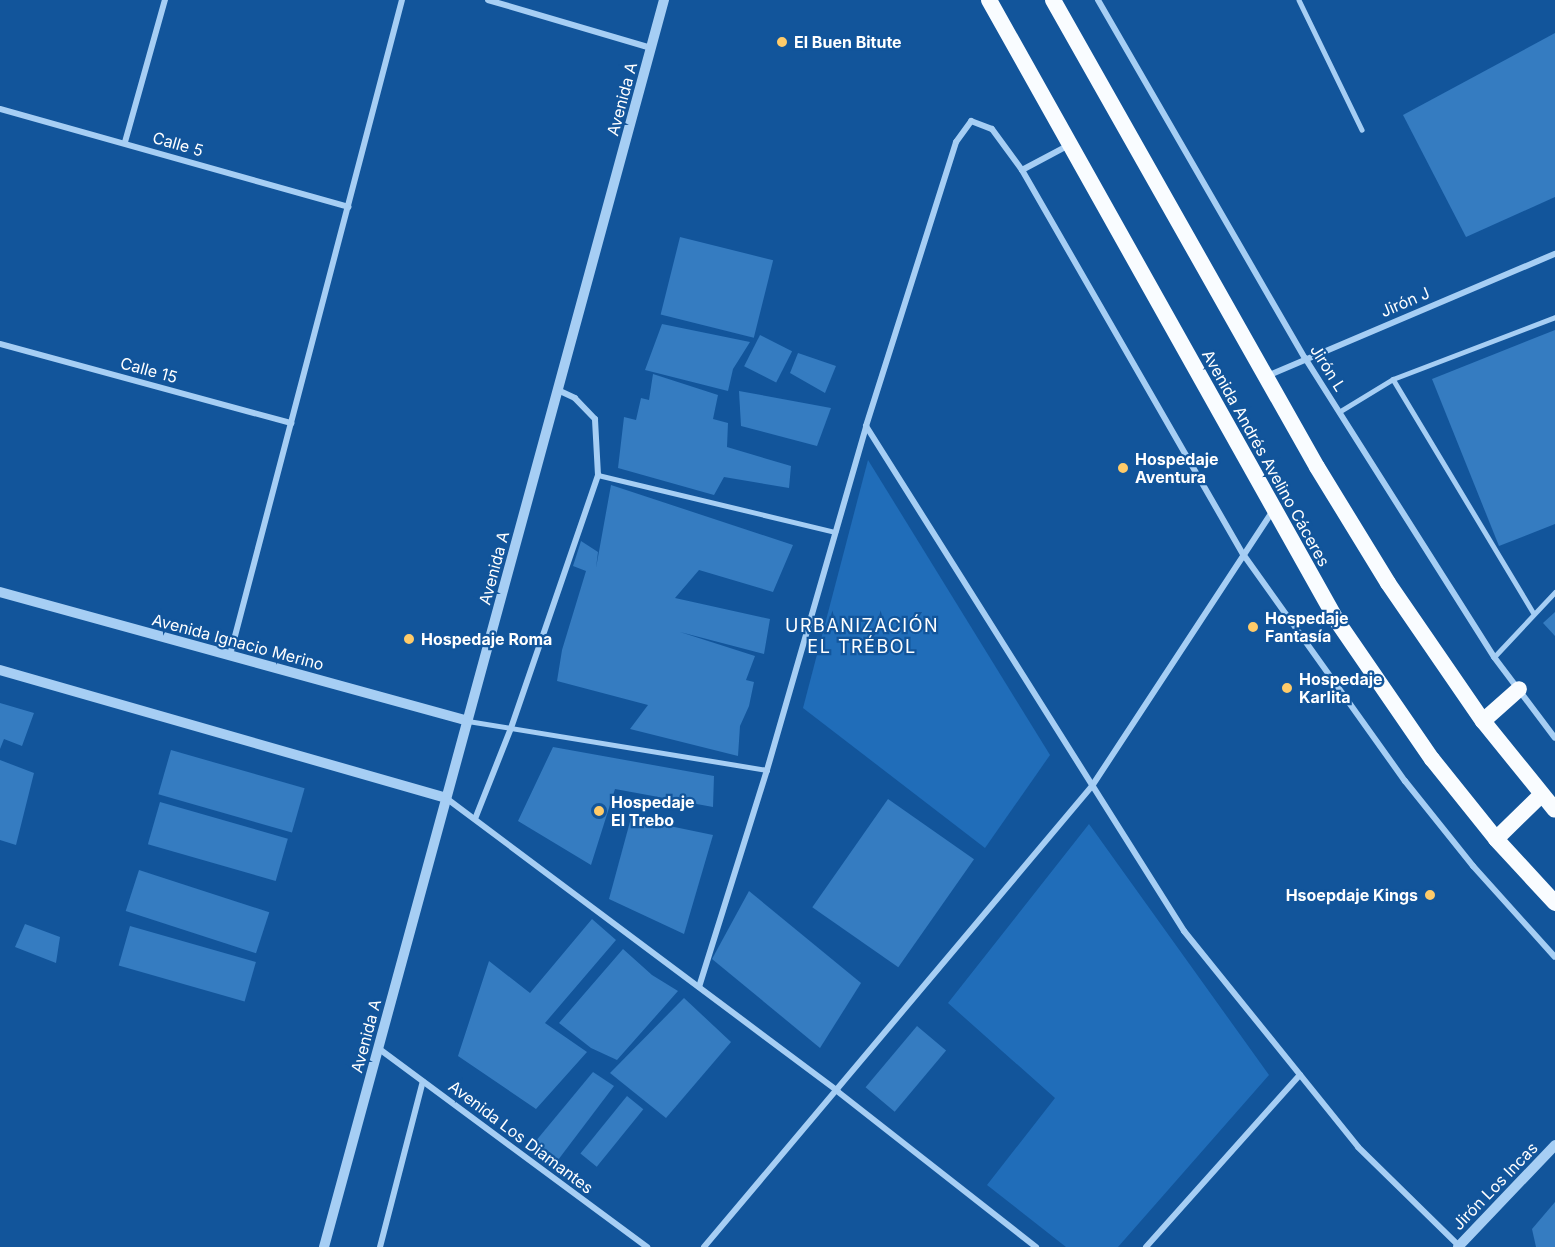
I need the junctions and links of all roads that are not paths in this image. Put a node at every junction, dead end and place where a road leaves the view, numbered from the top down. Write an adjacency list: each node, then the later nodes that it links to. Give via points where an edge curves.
1 (165, 0): 12 (street)
2 (402, 0): 15 (street)
3 (488, 0): 9 (street)
4 (664, 0): 9 (street, Avenida A)
5 (989, 0): 13 (highway, Avenida Andrés Avelino Cáceres)
6 (1053, 0): 20 (highway)
7 (1098, 0): 19 (street, Jirón L)
8 (1299, 0): 11 (lane)
9 (652, 48): 22 (street, Avenida A)
10 (0, 109): 12 (street, Calle 5)
11 (1362, 130)
12 (125, 142): 15 (street, Calle 5)
13 (1070, 144): 14 (street); 27 (highway, Avenida Andrés Avelino Cáceres)
14 (1022, 170): 25 (street, via 992,129 971,121 956,142); 29 (street)
15 (348, 207): 24 (street)
16 (1555, 254): 19 (street, Jirón J)
17 (1555, 317): 21 (lane)
18 (0, 344): 24 (street, Calle 15)
19 (1305, 358): 20 (street, Jirón J); 23 (street, Jirón L)
20 (1266, 376): 38 (highway, via 1388,583)
21 (1393, 379): 23 (lane); 32 (lane)
22 (558, 390): 26 (street, via 575,398 595,419); 37 (street, Avenida A)
23 (1339, 412): 34 (street, Jirón L)
24 (291, 423): 33 (street)
25 (866, 426): 28 (street); 42 (street)
26 (598, 475): 28 (lane); 39 (street)
27 (1274, 509): 29 (street); 47 (highway, Avenida Andrés Avelino Cáceres, via 1337,621 1383,691)
28 (835, 532): 41 (street)
29 (1243, 554): 42 (street); 49 (street, via 1405,781 1473,866)
30 (0, 592): 33 (street, Avenida Ignacio Merino)
31 (1555, 592): 32 (lane)
32 (1533, 612): 34 (lane)
33 (230, 655): 37 (street, Avenida Ignacio Merino)
34 (1494, 657): 36 (street, Jirón L)
35 (0, 669): 44 (street)
36 (1519, 689): 38 (highway); 40 (street, Jirón L)
37 (468, 721): 39 (lane); 44 (street, Avenida A)
38 (1483, 721): 43 (highway)
39 (511, 728): 41 (lane); 46 (street)
40 (1555, 738)
41 (767, 770): 50 (street)
42 (1092, 786): 52 (street, via 1184,931); 54 (street)
43 (1541, 795): 45 (highway); 47 (highway)
44 (446, 798): 46 (street); 51 (street, Avenida A)
45 (1555, 810)
46 (475, 819): 50 (street)
47 (1496, 839): 48 (highway, Avenida Andrés Avelino Cáceres)
48 (1555, 903)
49 (1555, 957)
50 (699, 987): 54 (street)
51 (378, 1048): 53 (street, Avenida Los Diamantes); 57 (street, Avenida A)
52 (1300, 1075): 56 (street, via 1358,1147); 62 (street)
53 (423, 1081): 58 (street); 59 (street, Avenida Los Diamantes)
54 (837, 1091): 60 (street); 61 (street)
55 (1555, 1145): 56 (street, Jirón Los Incas)
56 (1458, 1246)
57 (324, 1247)
58 (380, 1247)
59 (647, 1247)
60 (704, 1247)
61 (1036, 1247)
62 (1146, 1247)

